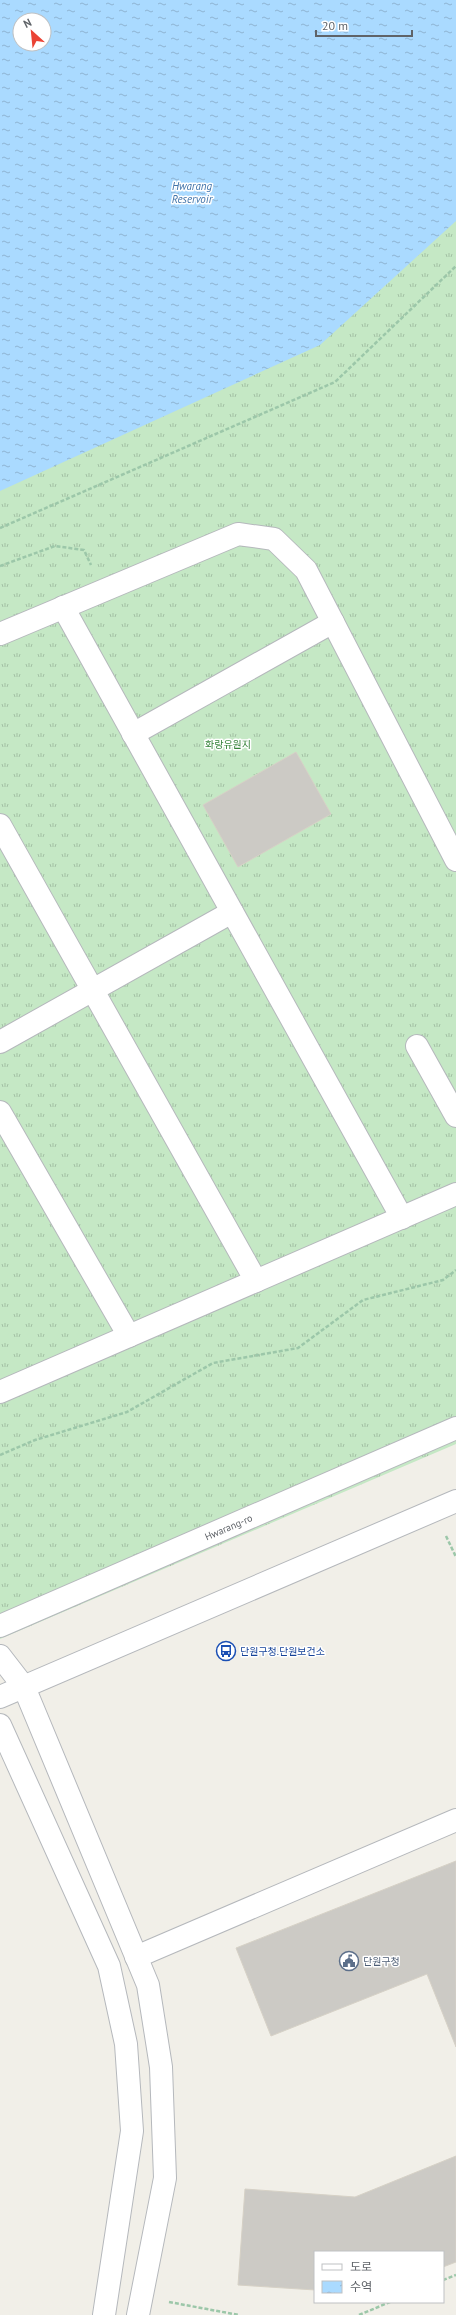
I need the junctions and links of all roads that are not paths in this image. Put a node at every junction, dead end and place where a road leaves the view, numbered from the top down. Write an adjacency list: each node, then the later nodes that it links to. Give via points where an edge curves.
1 (63, 607): 2 (street, via 238,534 274,539 306,570); 3 (street); 4 (street)
2 (333, 622): 4 (street); 6 (street)
3 (0, 634)
4 (133, 734): 7 (street)
5 (0, 825): 8 (street)
6 (456, 860)
7 (232, 912): 8 (street); 14 (street)
8 (92, 990): 9 (street); 15 (street)
9 (0, 1042)
10 (417, 1046): 12 (street)
11 (0, 1112): 16 (street)
12 (456, 1116)
13 (456, 1194): 14 (street)
14 (402, 1218): 15 (street)
15 (256, 1281): 16 (street)
16 (129, 1336): 17 (street)
17 (2, 1388)
18 (456, 1428): 20 (street, Hwarang-ro)
19 (456, 1501): 22 (street)
20 (0, 1626)
21 (0, 1656): 22 (street)
22 (24, 1686): 23 (street); 26 (street)
23 (0, 1697)
24 (0, 1725): 28 (street, via 109,1966 126,2044 132,2131)
25 (456, 1820): 26 (street)
26 (136, 1958): 27 (street, via 148,1985 161,2068 164,2178)
27 (140, 2306)
28 (104, 2315)

